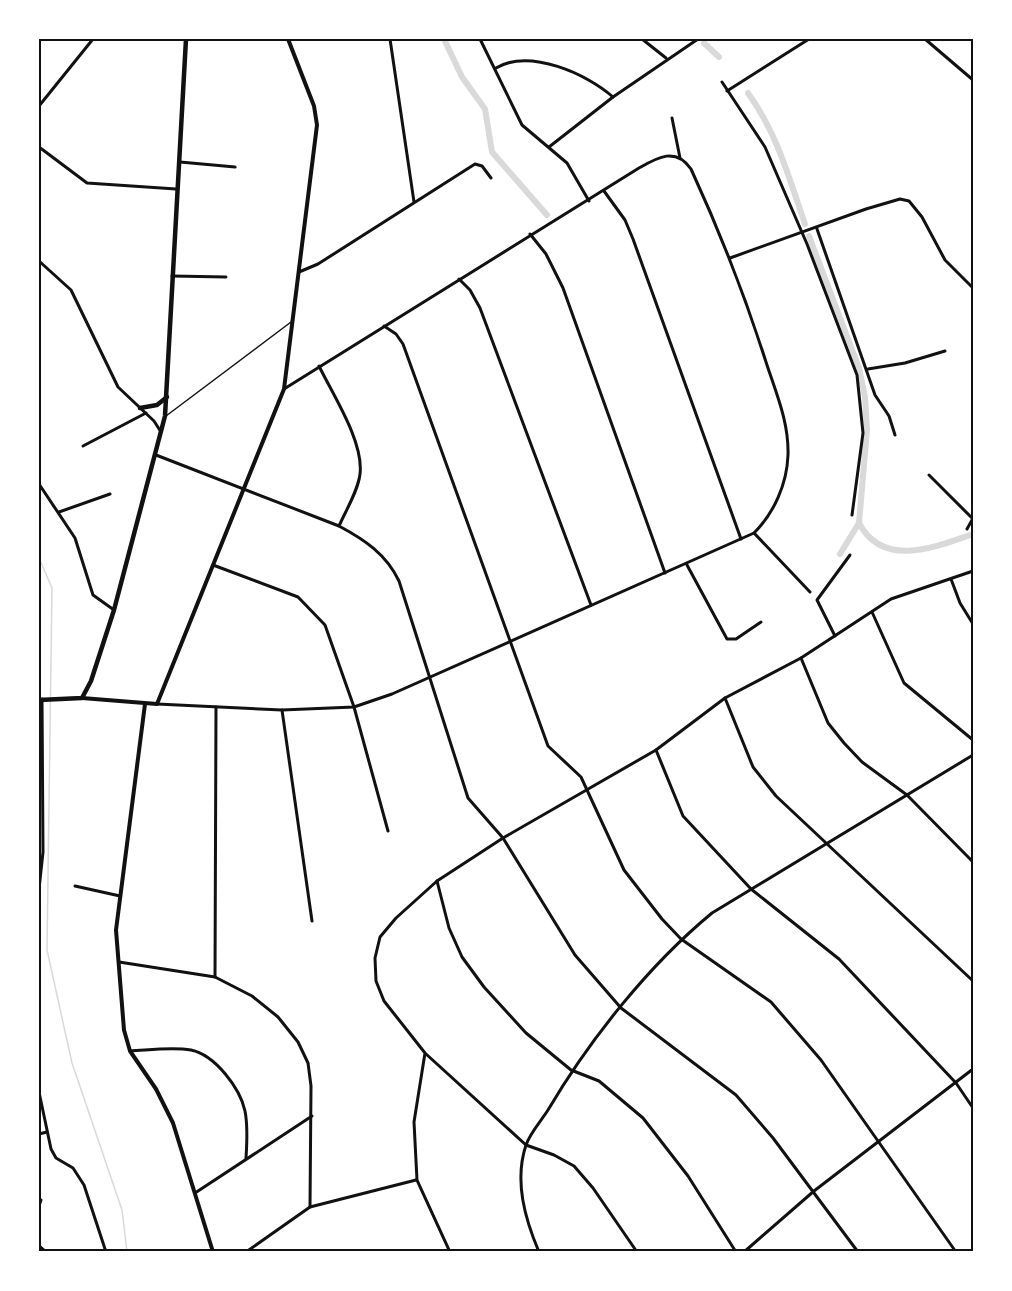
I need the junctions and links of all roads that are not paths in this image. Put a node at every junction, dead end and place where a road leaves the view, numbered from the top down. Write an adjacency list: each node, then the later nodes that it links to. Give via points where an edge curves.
1 (93, 39): 16 (street)
2 (186, 39): 21 (main road)
3 (288, 39): 33 (street, via 314,106 317,125)
4 (390, 39): 27 (street)
5 (480, 39): 11 (street)
6 (642, 39): 10 (street)
7 (698, 39): 10 (street)
8 (809, 39): 14 (street)
9 (925, 39): 12 (street)
10 (667, 59): 15 (street)
11 (495, 68): 15 (street, via 513,62 544,64 588,80); 19 (street, via 522,125)
12 (973, 80)
13 (722, 82): 14 (street)
14 (727, 91): 30 (street, via 765,147)
15 (613, 97): 19 (street)
16 (39, 106)
17 (672, 118): 20 (street)
18 (39, 147): 24 (street, via 87,183)
19 (549, 147): 26 (street, via 567,163)
20 (680, 158): 25 (street, via 661,155); 31 (street, via 691,170)
21 (178, 162): 22 (street); 24 (main road)
22 (235, 167)
23 (491, 178): 27 (street, via 477,163)
24 (176, 189): 34 (main road)
25 (604, 191): 26 (street); 62 (street, via 633,239)
26 (589, 201): 29 (street)
27 (414, 202): 33 (street)
28 (817, 229): 30 (street); 37 (street, via 876,205 900,199 909,201 945,260); 42 (street)
29 (531, 234): 36 (street); 67 (street, via 546,254 562,288)
30 (801, 234): 31 (street); 57 (street, via 860,391 863,433)
31 (730, 258): 61 (street, via 787,425 785,480 766,521)
32 (39, 261): 45 (street, via 71,290 112,377 124,395)
33 (300, 272): 38 (street)
34 (172, 276): 35 (street); 44 (main road)
35 (226, 277)
36 (459, 279): 39 (street); 70 (street, via 480,308)
37 (973, 288)
38 (291, 322): 43 (street); 47 (lane)
39 (384, 326): 41 (street); 76 (street, via 403,344)
40 (945, 351): 42 (street)
41 (320, 366): 43 (street); 59 (street, via 345,417 360,463 360,475)
42 (868, 369): 49 (street, via 875,395 889,416)
43 (284, 389): 54 (street)
44 (167, 397): 45 (main road, via 157,405); 47 (main road)
45 (140, 408): 46 (street)
46 (146, 413): 48 (street); 50 (street)
47 (165, 416): 48 (main road)
48 (161, 432): 51 (main road)
49 (895, 435)
50 (83, 446)
51 (156, 455): 54 (street); 71 (main road)
52 (929, 475): 58 (street)
53 (39, 484): 56 (street)
54 (243, 488): 59 (street); 64 (street)
55 (110, 494): 56 (street)
56 (59, 512): 71 (street, via 82,553 93,594)
57 (852, 514)
58 (973, 519): 60 (street)
59 (339, 526): 78 (street, via 366,540 394,571)
60 (967, 529)
61 (754, 533): 62 (street); 69 (street)
62 (741, 539): 65 (street)
63 (850, 555): 75 (street, via 817,600)
64 (212, 564): 83 (street); 85 (street, via 298,597 313,611 325,625)
65 (687, 565): 67 (street); 73 (street, via 727,639 736,639)
66 (973, 571): 68 (street)
67 (665, 573): 70 (street)
68 (951, 579): 72 (street, via 891,599); 74 (street)
69 (810, 592)
70 (591, 605): 76 (street)
71 (114, 610): 79 (main road)
72 (872, 612): 75 (street); 87 (street, via 904,683)
73 (761, 622)
74 (973, 624)
75 (835, 636): 77 (street)
76 (512, 639): 78 (street); 90 (street, via 548,746)
77 (801, 658): 80 (street); 91 (street, via 828,723 862,762)
78 (432, 678): 85 (street); 93 (street, via 468,798)
79 (82, 698): 81 (main road); 82 (street)
80 (725, 698): 88 (street); 94 (street, via 753,767 776,796)
81 (41, 699): 98 (street, via 43,852)
82 (144, 704): 83 (street); 100 (street)
83 (157, 704): 84 (street)
84 (216, 707): 86 (street); 104 (street)
85 (354, 707): 86 (street); 92 (street)
86 (282, 710): 101 (street)
87 (973, 740)
88 (656, 750): 90 (street); 99 (street, via 683,816)
89 (973, 755): 91 (street)
90 (590, 790): 93 (street); 102 (street, via 624,870)
91 (907, 795): 94 (street); 95 (street)
92 (388, 831)
93 (503, 838): 96 (street); 106 (street, via 574,955)
94 (827, 843): 99 (street); 105 (street)
95 (973, 862)
96 (437, 881): 108 (street, via 396,918 381,937 375,958 376,981 384,1001); 110 (street, via 449,928 462,957 526,1033)
97 (75, 886): 100 (street)
98 (39, 889)
99 (750, 889): 102 (street); 111 (street, via 839,959)
100 (120, 896): 103 (street)
101 (312, 921)
102 (681, 939): 106 (street); 117 (street, via 771,1002 821,1060)
103 (118, 962): 104 (street); 107 (street, via 124,1030)
104 (215, 978): 114 (street, via 252,996 278,1017 298,1042 308,1063)
105 (973, 981)
106 (621, 1008): 110 (street); 121 (street, via 736,1095)
107 (130, 1051): 119 (street, via 181,1049 207,1056 241,1099 246,1121); 122 (street, via 165,1105)
108 (425, 1053): 118 (street); 120 (street, via 414,1122)
109 (973, 1069): 111 (street)
110 (571, 1070): 118 (street); 134 (street, via 599,1081 643,1118 688,1176)
111 (956, 1083): 113 (street); 117 (street)
112 (39, 1092): 115 (street)
113 (973, 1108)
114 (312, 1116): 119 (street); 125 (street)
115 (47, 1132): 116 (street); 128 (street, via 54,1155 73,1168 89,1195)
116 (39, 1134)
117 (879, 1141): 121 (street); 137 (street)
118 (526, 1145): 132 (street, via 524,1215); 133 (street, via 574,1166)
119 (246, 1158): 122 (street)
120 (417, 1180): 125 (street); 131 (street)
121 (814, 1191): 135 (street); 136 (street)
122 (195, 1193): 129 (street)
123 (41, 1200): 124 (street)
124 (39, 1206)
125 (310, 1207): 130 (street)
126 (39, 1246): 127 (street)
127 (46, 1252)
128 (106, 1252)
129 (213, 1252)
130 (246, 1252)
131 (450, 1252)
132 (539, 1252)
133 (637, 1252)
134 (736, 1252)
135 (744, 1252)
136 (858, 1252)
137 (956, 1252)

